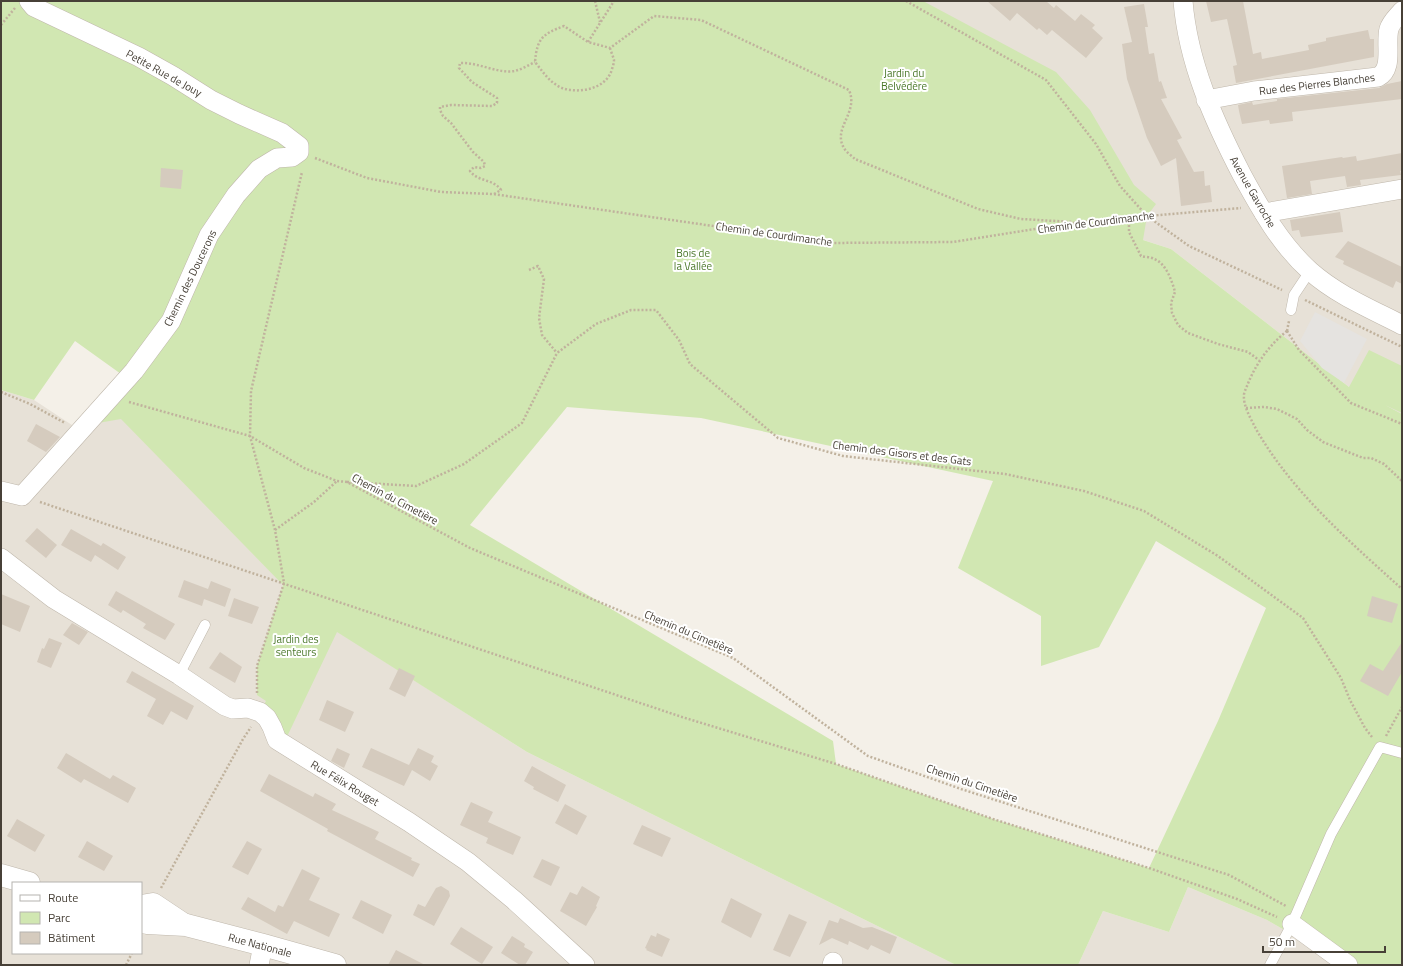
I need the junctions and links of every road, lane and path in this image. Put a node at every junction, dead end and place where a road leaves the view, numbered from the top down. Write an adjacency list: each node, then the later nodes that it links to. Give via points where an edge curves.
1 (596, 1): 7 (path)
2 (614, 1): 7 (path)
3 (906, 1): 18 (path, via 1046,80 1096,144 1120,186)
4 (1184, 1): 12 (street, Avenue Gavroche, via 1194,60)
5 (22, 4): 8 (path); 13 (street, Petite Rue de Jouy, via 34,7 139,57 211,100 282,133)
6 (1402, 11): 12 (street, Rue des Pierres Blanches, via 1390,28 1386,68 1378,77 1254,91)
7 (601, 22): 9 (path)
8 (1, 26)
9 (588, 42): 10 (path); 11 (path, via 564,26 543,36)
10 (610, 48): 11 (path, via 614,61 611,73 605,82 593,88 575,91 561,87 546,77); 20 (path, via 654,16 701,20 849,90 852,98 850,112 841,132 841,141 855,159 978,209 1021,219)
11 (535, 62): 16 (path, via 514,71 460,63 459,68 472,82 497,98 497,104 440,107 443,116 484,162 485,166 474,167 470,171 474,176 499,187 501,190)
12 (1206, 100): 17 (street, Avenue Gavroche)
13 (299, 146): 16 (path, Chemin de Courdimanche, via 312,156 367,178 441,192); 30 (street, Chemin des Doucerons, via 299,152 292,157 277,158 260,169 236,195 209,234 171,321)
14 (304, 168): 34 (path, via 251,391)
15 (1402, 189): 17 (street)
16 (493, 194): 20 (path, Chemin de Courdimanche, via 830,243 953,242)
17 (1261, 210): 18 (path, Chemin de Courdimanche); 22 (street, Avenue Gavroche)
18 (1147, 216): 19 (path, Chemin de Courdimanche); 23 (path, via 1189,246)
19 (1129, 218): 20 (path, Chemin de Courdimanche); 28 (path, via 1129,232 1141,256 1155,259 1172,280 1175,292 1171,303 1172,313 1178,325 1188,334 1248,352)
20 (1080, 222)
21 (529, 270): 27 (path, via 538,266 544,279 539,318 542,335)
22 (1310, 271): 23 (lane); 25 (street, Avenue Gavroche, via 1351,300)
23 (1294, 296): 24 (lane); 26 (path)
24 (1291, 310)
25 (1402, 325)
26 (1402, 347)
27 (557, 353): 37 (path, Chemin des Gisors et des Gats, via 522,423 464,464 416,486); 49 (path, Chemin des Gisors et des Gats, via 596,324 631,310 656,310 679,340 690,364 778,438 843,456 1005,474 1084,491 1144,511 1218,556 1303,618 1341,678 1365,728)
28 (1259, 360): 31 (path, via 1244,395); 32 (path, via 1287,331 1299,350 1351,403)
29 (1, 392): 33 (path, via 30,404)
30 (111, 397): 33 (street, Chemin des Doucerons); 34 (path, Chemin du Cimetière)
31 (1246, 408): 36 (path, via 1277,409 1297,419 1323,442 1384,464); 43 (path, via 1268,450 1301,493)
32 (1402, 424)
33 (80, 431): 39 (street, Chemin des Doucerons)
34 (250, 436): 35 (path, Chemin du Cimetière, via 304,468); 40 (path)
35 (337, 481): 37 (path, Chemin du Cimetière); 40 (path, via 314,502)
36 (1402, 481)
37 (347, 482): 55 (path, Chemin du Cimetière, via 470,548 733,658 868,756 961,789 1229,875)
38 (1, 491): 39 (street)
39 (22, 496): 42 (path)
40 (275, 530): 42 (path)
41 (1, 558): 45 (street, via 54,599)
42 (284, 583): 47 (path, via 257,666 257,695 266,701); 55 (path, via 682,717 836,764 993,819 1149,868)
43 (1402, 589)
44 (205, 625): 45 (lane)
45 (179, 675): 47 (street, via 225,706)
46 (1402, 707): 49 (path)
47 (260, 712): 62 (street, Rue Félix Rouget, via 267,718 277,740 468,862)
48 (243, 739): 52 (path)
49 (1380, 747): 50 (lane); 55 (lane, via 1331,834)
50 (1402, 754)
51 (1, 875): 53 (street)
52 (166, 879)
53 (26, 882)
54 (142, 906): 57 (street, Rue Nationale, via 153,904)
55 (1295, 918): 63 (lane); 64 (street)
56 (142, 920): 57 (street, Rue Nationale, via 147,923)
57 (186, 926): 59 (street, Rue Nationale)
58 (132, 954): 60 (path)
59 (261, 955): 61 (street, Rue Nationale)
60 (126, 965)
61 (335, 965)
62 (585, 965)
63 (1270, 965)
64 (1348, 965)

